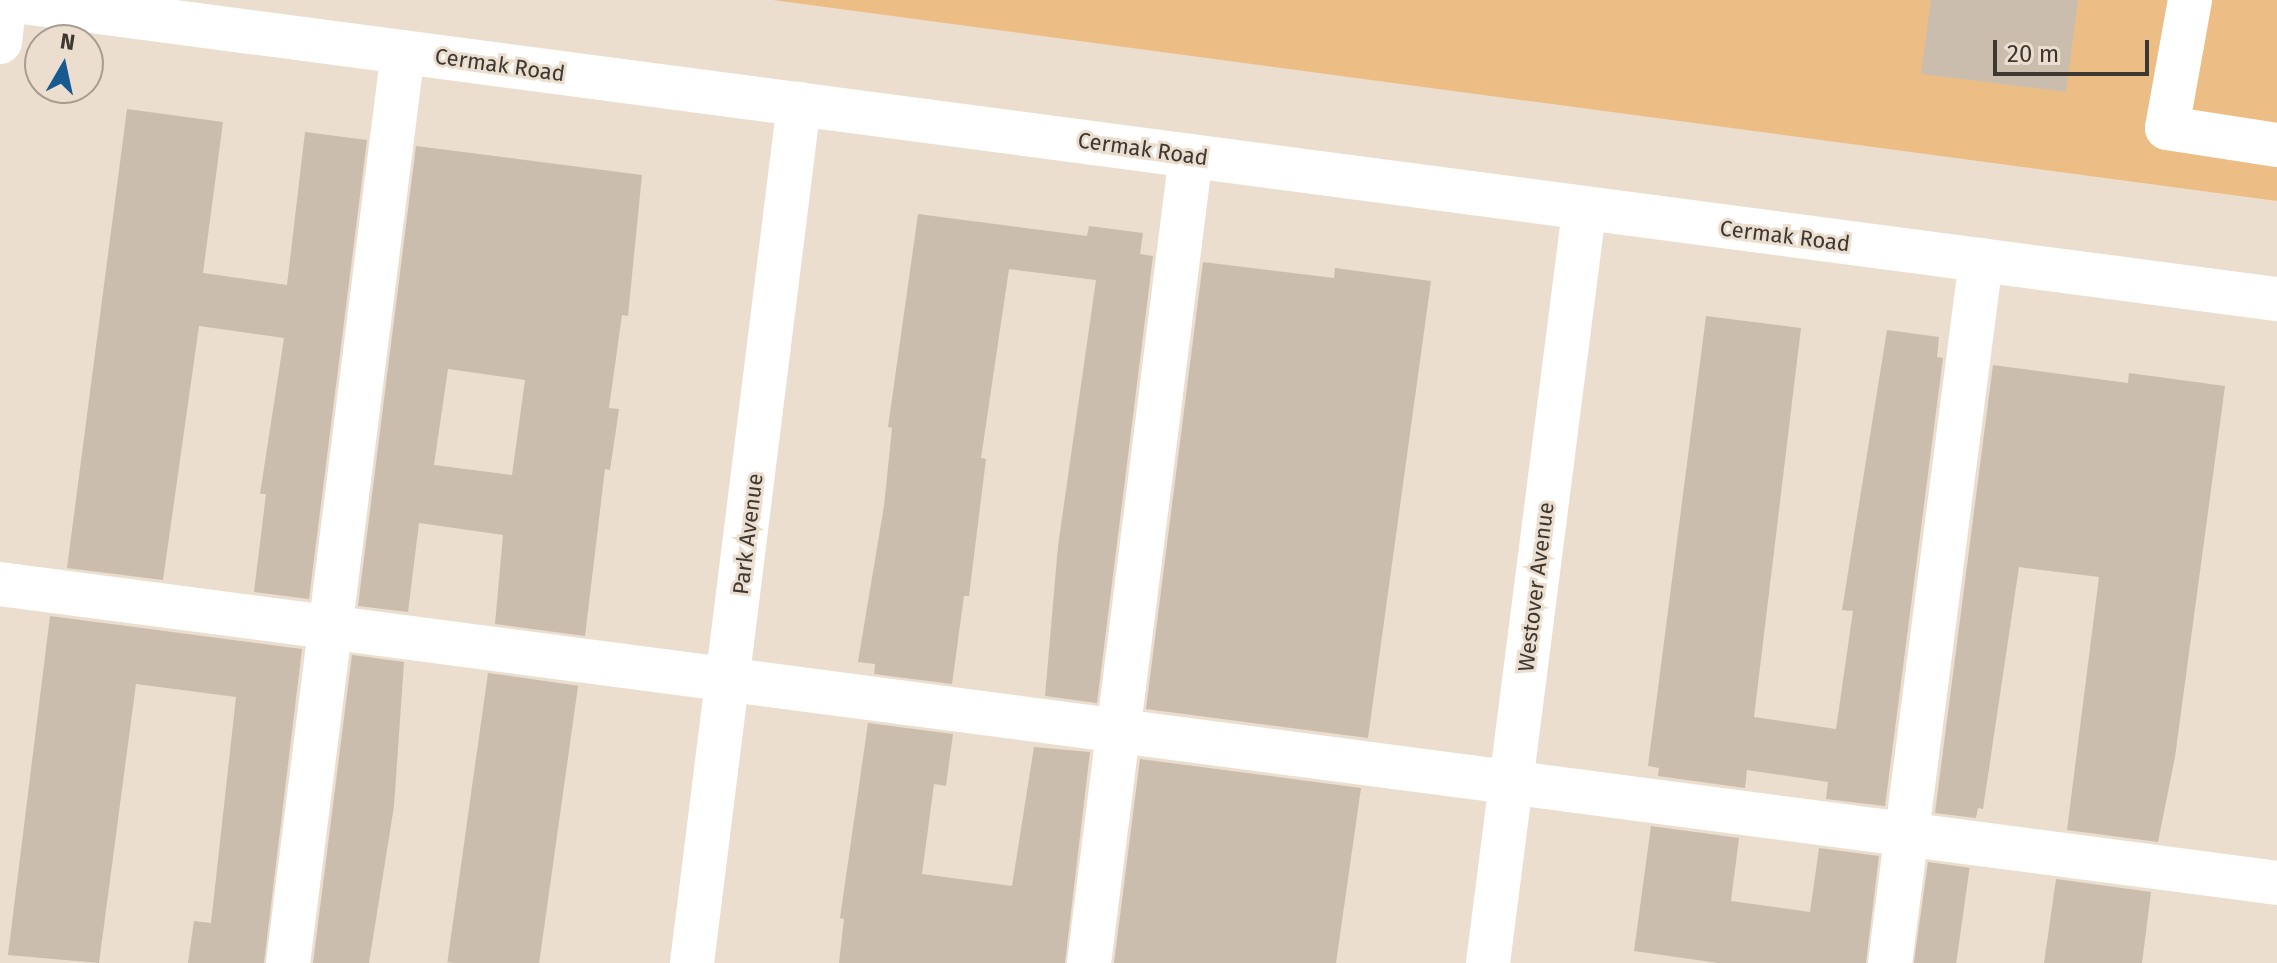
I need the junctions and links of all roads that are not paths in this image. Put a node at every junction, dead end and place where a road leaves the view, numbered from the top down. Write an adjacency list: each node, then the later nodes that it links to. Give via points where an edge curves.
1 (7, 0): 3 (main road); 4 (main road, Cermak Road)
2 (2190, 0): 6 (main road, via 2167,128)
3 (0, 42)
4 (403, 52): 5 (main road, Cermak Road); 12 (main road)
5 (799, 104): 7 (main road, Cermak Road); 13 (main road, Park Avenue)
6 (2277, 145)
7 (1191, 156): 8 (main road, Cermak Road); 14 (main road)
8 (1584, 211): 9 (main road, Cermak Road); 15 (main road, Westover Avenue)
9 (1981, 260): 10 (main road, Cermak Road); 16 (main road)
10 (2277, 299)
11 (0, 584): 12 (main road)
12 (331, 628): 13 (main road); 18 (main road)
13 (730, 679): 14 (main road); 19 (main road, Park Avenue)
14 (1120, 730): 15 (main road); 20 (main road)
15 (1511, 782): 16 (main road); 21 (main road, Westover Avenue)
16 (1907, 834): 17 (main road); 22 (main road)
17 (2277, 883)
18 (288, 963)
19 (692, 963)
20 (1089, 963)
21 (1488, 963)
22 (1890, 963)

